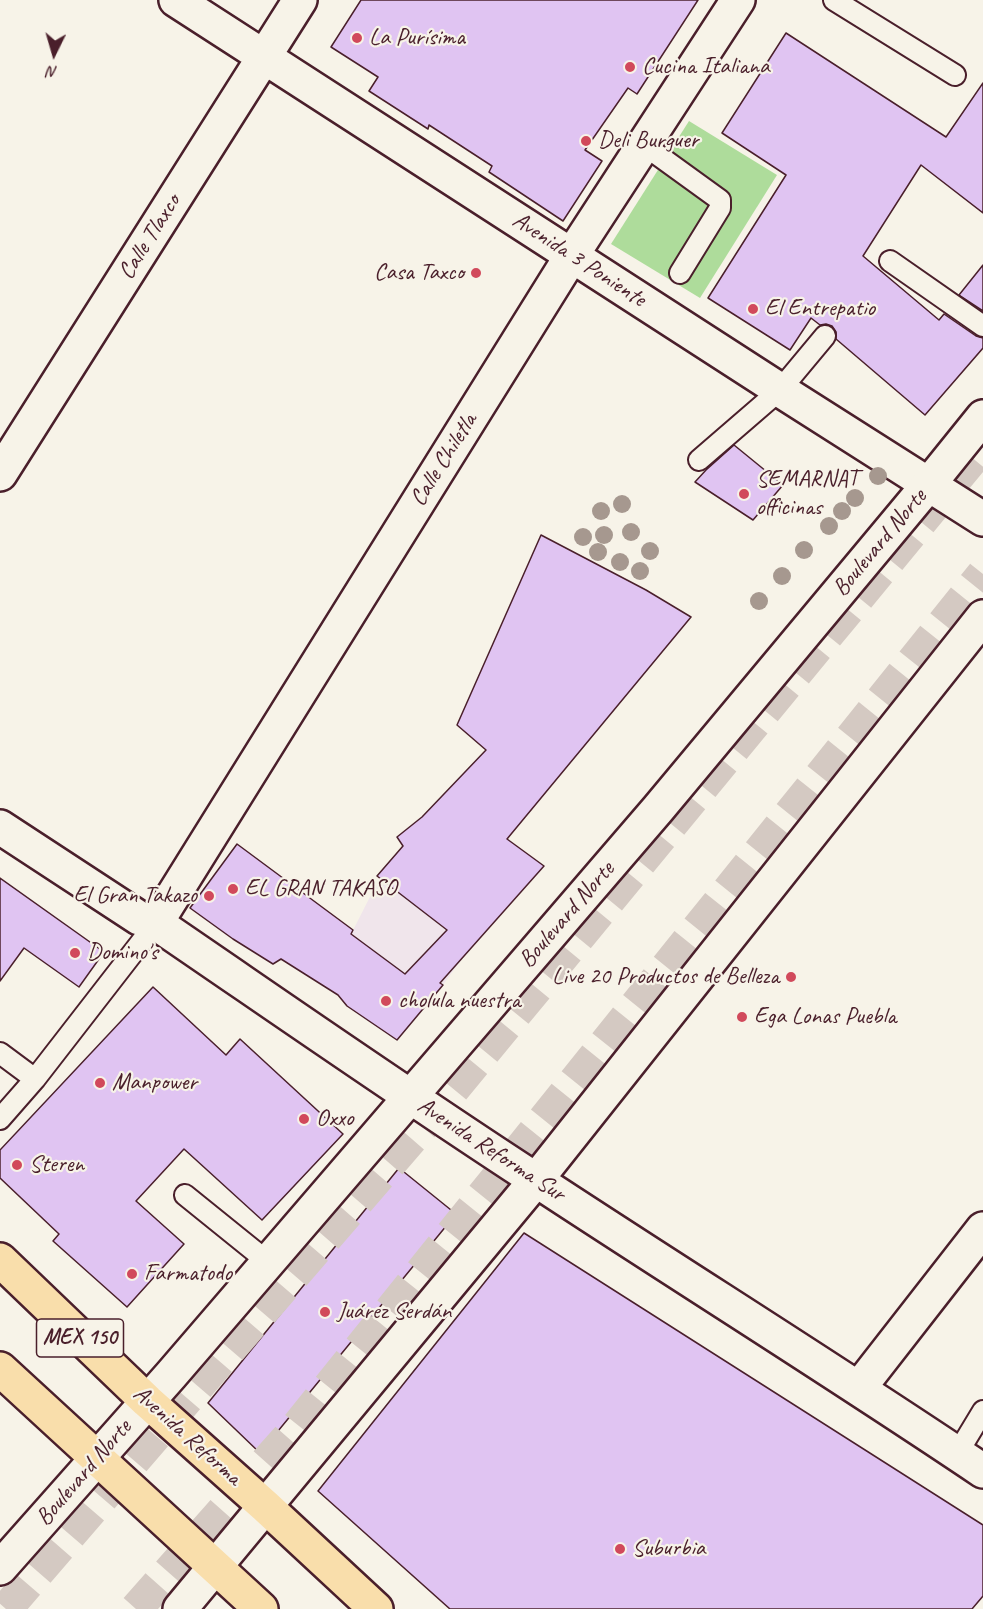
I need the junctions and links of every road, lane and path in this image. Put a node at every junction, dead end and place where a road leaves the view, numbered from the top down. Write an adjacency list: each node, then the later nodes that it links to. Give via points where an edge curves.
1 (176, 0): 5 (street, Avenida 3 Poniente)
2 (300, 0): 5 (street, Calle Tlaxco)
3 (738, 0): 7 (street, Calle Chiletla)
4 (834, 0): 6 (lane)
5 (263, 57): 8 (street, Avenida 3 Poniente); 16 (street, Calle Tlaxco)
6 (955, 75)
7 (644, 145): 8 (street, Calle Chiletla); 10 (lane, via 720,200 720,208)
8 (572, 255): 13 (street, Avenida 3 Poniente); 21 (street, Calle Chiletla)
9 (890, 261): 11 (lane)
10 (680, 273)
11 (983, 326)
12 (825, 336): 13 (lane)
13 (780, 390): 15 (lane); 17 (street, Avenida 3 Poniente)
14 (983, 417): 17 (street, Boulevard Norte)
15 (699, 460)
16 (0, 474)
17 (929, 484): 18 (street, Avenida 3 Poniente); 24 (street, Boulevard Norte, via 658,809)
18 (983, 519)
19 (983, 617): 26 (street)
20 (0, 827): 21 (street, Avenida Reforma Sur, via 139,918)
21 (156, 923): 23 (lane); 24 (street, Avenida Reforma Sur)
22 (0, 1053): 23 (lane)
23 (35, 1079): 25 (lane)
24 (410, 1096): 26 (street, Avenida Reforma Sur); 30 (street, Boulevard Norte)
25 (0, 1119)
26 (536, 1180): 32 (street, Avenida Reforma Sur); 37 (street)
27 (185, 1195): 30 (lane)
28 (983, 1229): 32 (street)
29 (0, 1260): 33 (main road, Avenida Reforma / MEX 150)
30 (268, 1262): 33 (street, Boulevard Norte)
31 (4, 1381): 35 (main road, MEX 150)
32 (859, 1388): 36 (street, Avenida Reforma Sur)
33 (147, 1401): 35 (street, Boulevard Norte); 37 (main road, Avenida Reforma / MEX 150)
34 (983, 1411): 36 (lane)
35 (97, 1458): 38 (main road, MEX 150); 39 (street, Boulevard Norte)
36 (970, 1462)
37 (265, 1506): 38 (street); 42 (main road, Avenida Reforma / MEX 150)
38 (216, 1566): 40 (street); 41 (main road, MEX 150)
39 (0, 1568)
40 (180, 1609)
41 (261, 1609)
42 (376, 1609)

